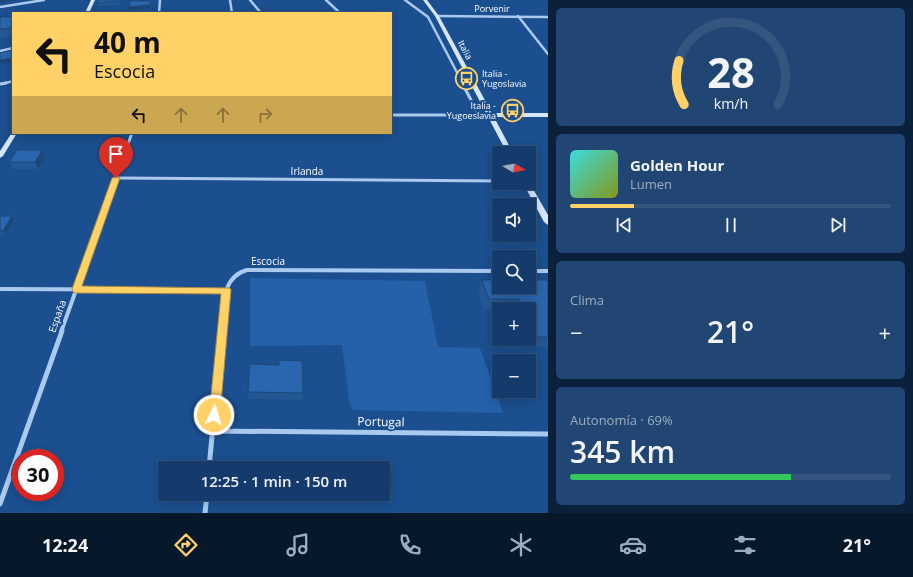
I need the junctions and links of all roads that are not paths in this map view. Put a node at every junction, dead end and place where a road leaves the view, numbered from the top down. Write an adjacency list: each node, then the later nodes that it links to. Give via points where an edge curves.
1 (44, 0): 9 (street)
2 (93, 0): 10 (street)
3 (160, 0): 11 (street)
4 (230, 0): 12 (street)
5 (250, 0): 13 (street)
6 (326, 0): 14 (street)
7 (405, 0): 24 (street, Italia, via 428,17)
8 (425, 0): 15 (street, Italia)
9 (0, 7)
10 (87, 12)
11 (159, 12)
12 (232, 12)
13 (260, 12)
14 (339, 12)
15 (437, 16): 16 (street, Porvenir); 25 (street, Italia)
16 (518, 16): 17 (street, Porvenir); 20 (street)
17 (548, 17)
18 (12, 48): 19 (street)
19 (0, 51)
20 (548, 54)
21 (12, 81): 22 (street)
22 (0, 84)
23 (392, 115): 24 (street)
24 (478, 115): 25 (street)
25 (490, 115): 26 (street); 29 (street, Italia)
26 (548, 115)
27 (13, 134): 30 (street)
28 (132, 134): 31 (street, España)
29 (506, 146)
30 (0, 156)
31 (116, 178): 32 (street, Irlanda); 39 (street, España)
32 (492, 181)
33 (530, 190): 34 (street)
34 (548, 222)
35 (492, 271): 40 (street, Escocia, via 247,270 234,274 229,279)
36 (536, 271): 37 (street)
37 (548, 271)
38 (0, 289): 39 (street)
39 (76, 289): 40 (street); 45 (street, España)
40 (226, 290): 41 (street)
41 (213, 430): 42 (street, Portugal); 43 (street)
42 (548, 434)
43 (210, 461)
44 (206, 501): 46 (street)
45 (0, 504)
46 (205, 513)

